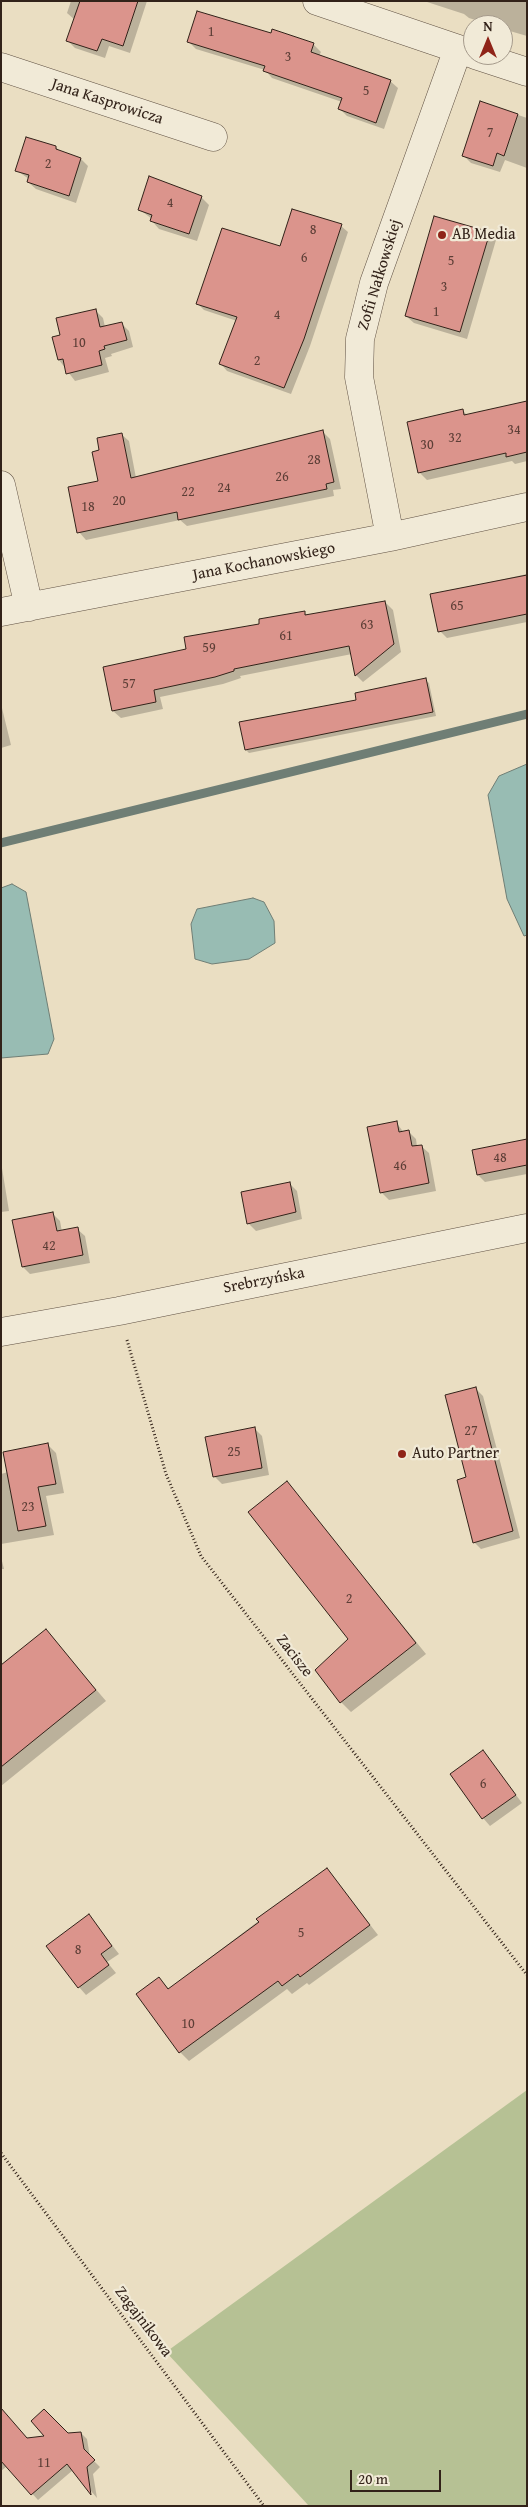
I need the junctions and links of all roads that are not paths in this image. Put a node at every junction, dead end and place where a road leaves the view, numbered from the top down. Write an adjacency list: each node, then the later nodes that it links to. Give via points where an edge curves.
1 (316, 1): 2 (street)
2 (463, 51)
3 (464, 65): 10 (street, Zofii Nałkowskiej, via 374,283 360,339 359,377)
4 (506, 65): 6 (street)
5 (1, 67): 7 (street, Jana Kasprowicza)
6 (527, 72)
7 (213, 137)
8 (1, 485): 11 (street)
9 (527, 507): 10 (street, Jana Kochanowskiego)
10 (390, 537): 11 (street, Jana Kochanowskiego)
11 (29, 607): 12 (street, Jana Kochanowskiego)
12 (1, 612)
13 (527, 1228): 14 (street, Srebrzyńska)
14 (1, 1332)

